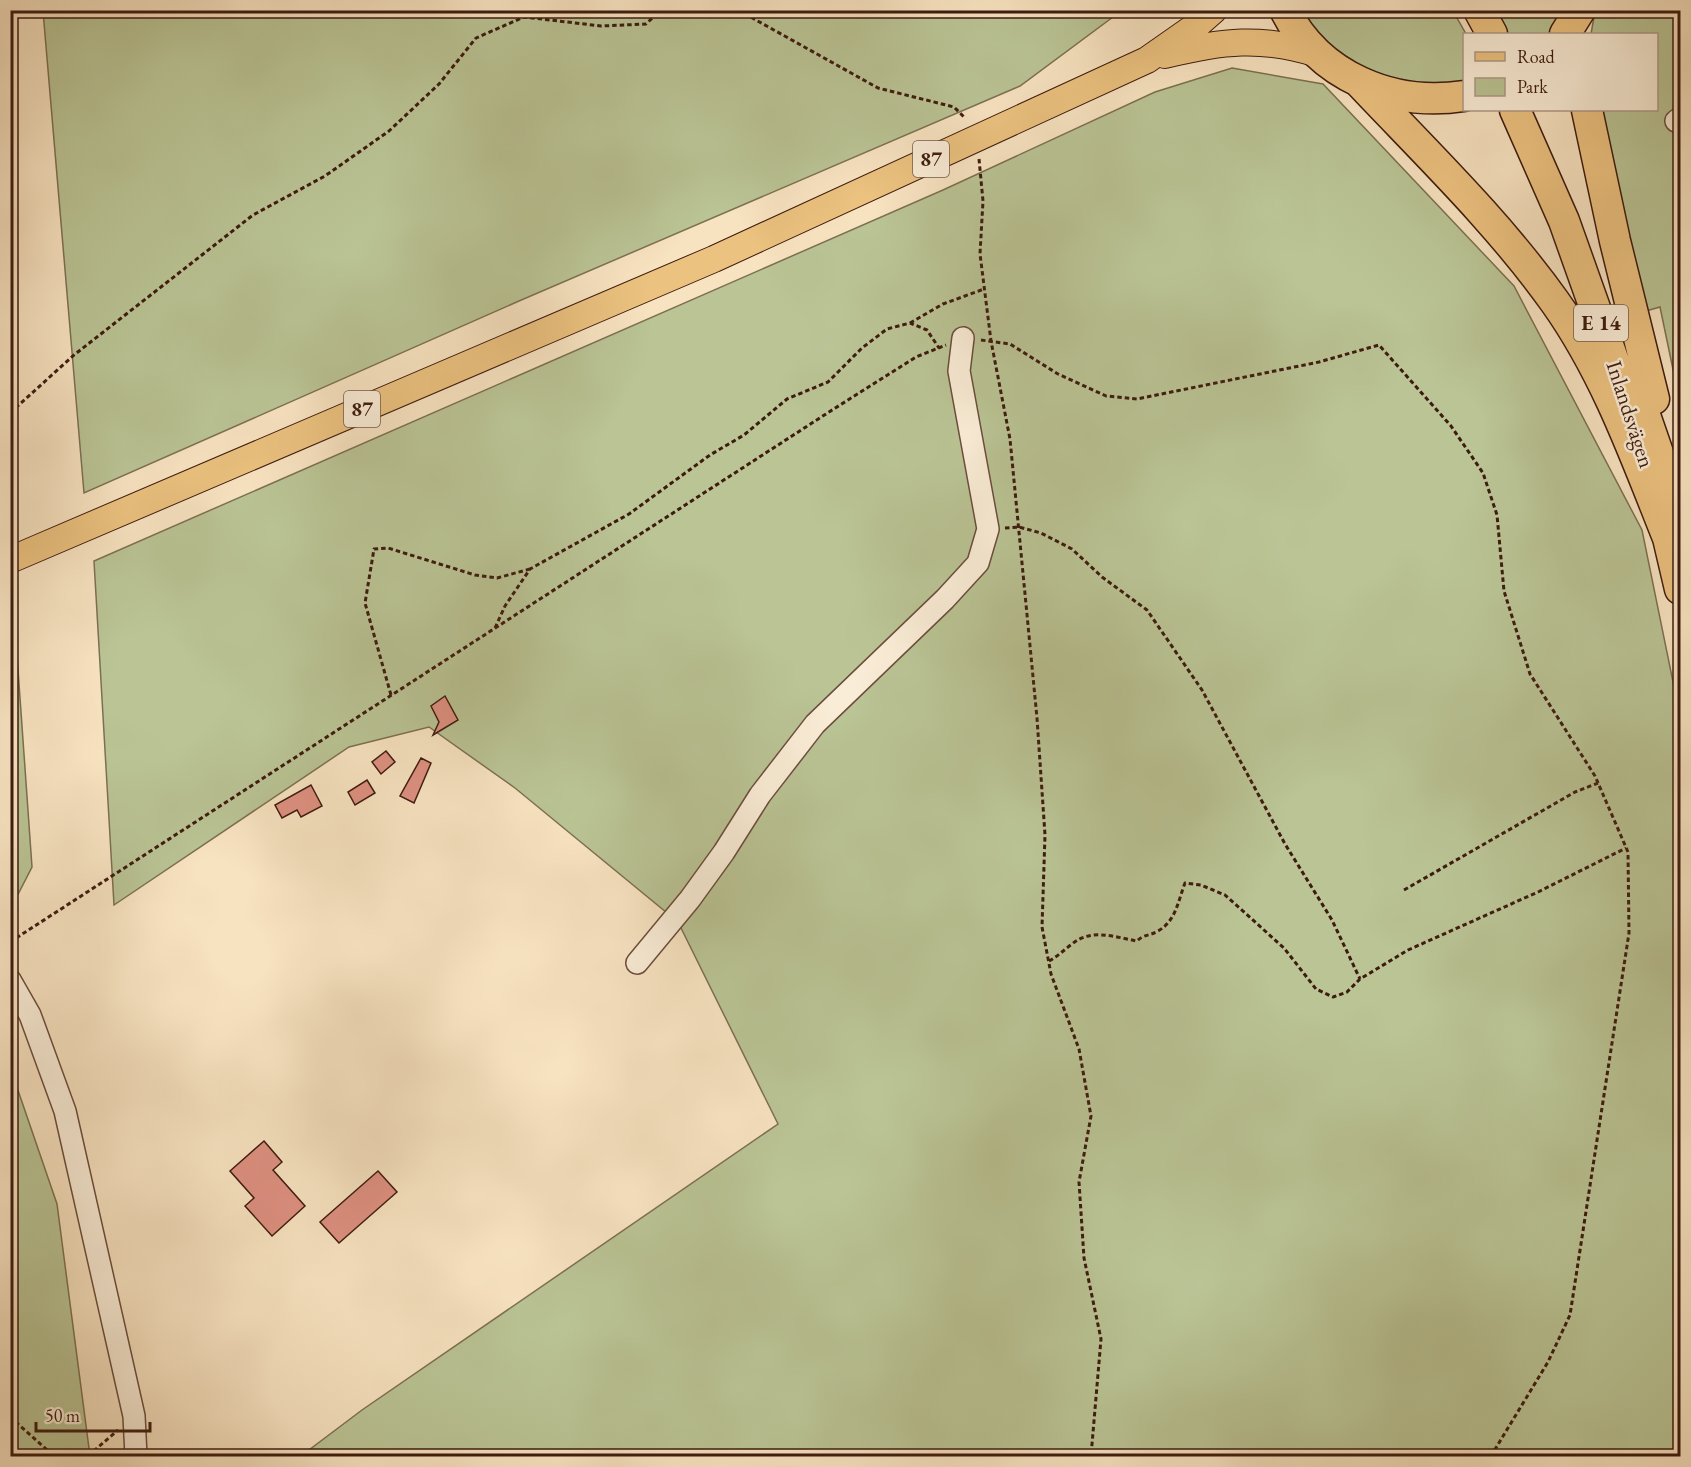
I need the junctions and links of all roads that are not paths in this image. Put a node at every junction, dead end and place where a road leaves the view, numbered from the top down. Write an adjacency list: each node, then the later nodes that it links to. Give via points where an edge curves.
1 (1214, 10): 11 (main road)
2 (1285, 10): 10 (highway)
3 (1468, 10): 6 (highway)
4 (1479, 10): 7 (highway)
5 (1582, 10): 8 (highway); 9 (highway)
6 (1480, 33)
7 (1491, 33)
8 (1566, 33)
9 (1581, 33)
10 (1318, 54): 11 (main road, via 1263,41 1233,42); 12 (highway)
11 (1147, 60): 19 (main road, 87, via 714,259)
12 (1359, 82): 13 (highway, via 1402,97); 18 (highway, via 1504,237 1556,303 1591,361)
13 (1456, 98)
14 (1515, 111): 18 (highway, Inlandsvägen / E 14, via 1564,221)
15 (1527, 111): 18 (highway, Inlandsvägen / E 14, via 1577,219 1658,453)
16 (1587, 111): 18 (highway)
17 (963, 338): 21 (street, via 959,372 988,529 978,563 815,724 760,795 690,899)
18 (1677, 533): 20 (highway, Inlandsvägen / E 14)
19 (10, 560)
20 (1680, 589)
21 (637, 963)
22 (10, 980): 23 (street, via 30,1014 65,1111 134,1416)
23 (136, 1456)

